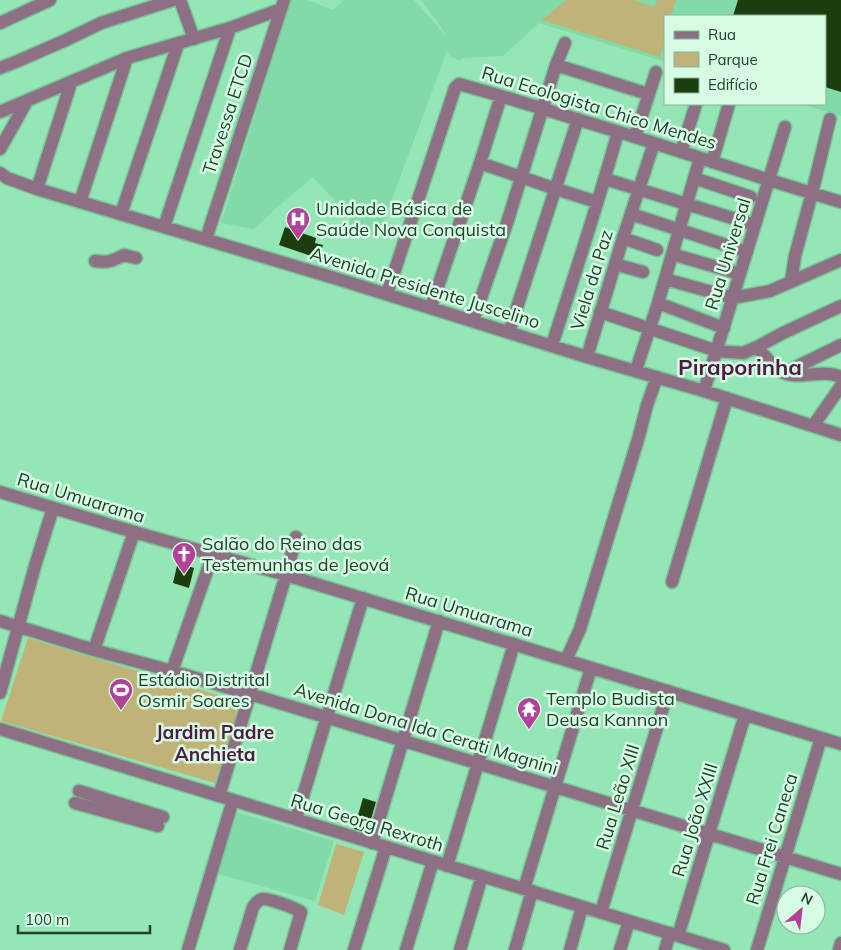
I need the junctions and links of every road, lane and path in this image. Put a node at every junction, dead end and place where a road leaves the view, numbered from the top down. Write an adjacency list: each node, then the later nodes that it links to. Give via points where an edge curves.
1 (50, 0): 5 (street)
2 (174, 0): 12 (street, via 101,23)
3 (180, 0): 7 (street)
4 (283, 4): 6 (street); 52 (street, Travessa ETCD)
5 (0, 23)
6 (230, 28): 7 (street); 49 (street)
7 (194, 39): 9 (street)
8 (565, 43): 11 (street)
9 (178, 44): 10 (street); 46 (street)
10 (127, 58): 14 (street); 42 (street)
11 (556, 65): 15 (street); 20 (street)
12 (0, 68)
13 (656, 72): 15 (street)
14 (71, 83): 17 (street); 37 (street)
15 (648, 94): 26 (street)
16 (501, 96): 20 (street, Rua Ecologista Chico Mendes); 31 (street); 64 (street, Rua Ecologista Chico Mendes, via 463,84 455,88)
17 (27, 101): 21 (street); 28 (street)
18 (696, 105): 29 (street)
19 (729, 105): 30 (street)
20 (542, 108): 22 (street, Rua Ecologista Chico Mendes); 33 (street)
21 (0, 112)
22 (578, 119): 25 (street, Rua Ecologista Chico Mendes); 39 (street)
23 (830, 119): 40 (street)
24 (785, 127): 36 (street, Rua Universal)
25 (618, 132): 26 (street, Rua Ecologista Chico Mendes); 35 (street)
26 (635, 137): 27 (street, Rua Ecologista Chico Mendes)
27 (654, 143): 29 (street, Rua Ecologista Chico Mendes); 38 (street, Viela da Paz)
28 (0, 150)
29 (681, 152): 30 (street, Rua Ecologista Chico Mendes)
30 (706, 160): 34 (street); 36 (street, Rua Ecologista Chico Mendes)
31 (480, 163): 33 (street); 68 (street)
32 (0, 173): 37 (street, Avenida Presidente Juscelino)
33 (520, 178): 39 (street); 70 (street)
34 (694, 178): 41 (street); 45 (street)
35 (605, 179): 38 (street); 43 (street)
36 (769, 180): 40 (street, Rua Ecologista Chico Mendes); 48 (street, Rua Universal)
37 (37, 189): 42 (street, Avenida Presidente Juscelino)
38 (639, 189): 45 (street); 47 (street, Viela da Paz)
39 (556, 190): 43 (street); 73 (street)
40 (812, 193): 44 (street, Rua Ecologista Chico Mendes); 63 (street, via 794,256)
41 (751, 197)
42 (80, 202): 46 (street, Avenida Presidente Juscelino)
43 (597, 202): 74 (street)
44 (841, 202)
45 (687, 204): 48 (street); 50 (street)
46 (121, 214): 49 (street, Avenida Presidente Juscelino)
47 (631, 214): 50 (street); 51 (street, Viela da Paz)
48 (755, 226): 54 (street, Rua Universal)
49 (164, 227): 52 (street, Avenida Presidente Juscelino)
50 (679, 229): 54 (street); 55 (street)
51 (623, 238): 53 (street); 59 (street, Viela da Paz)
52 (206, 239): 64 (street, Avenida Presidente Juscelino)
53 (657, 250)
54 (747, 252): 61 (street, Rua Universal)
55 (672, 254): 61 (street); 62 (street)
56 (136, 258): 58 (street, via 124,255 110,262)
57 (841, 260): 63 (street)
58 (95, 261)
59 (615, 264): 60 (street); 69 (street, Viela da Paz)
60 (643, 272)
61 (740, 274): 65 (street, Rua Universal)
62 (665, 279): 65 (street); 66 (street)
63 (791, 282): 65 (street, via 770,291)
64 (387, 294): 68 (street, Avenida Presidente Juscelino)
65 (733, 298): 72 (street, Rua Universal)
66 (658, 303): 71 (street); 72 (street)
67 (841, 306): 76 (street)
68 (431, 307): 70 (street, Avenida Presidente Juscelino)
69 (600, 312): 71 (street); 78 (street, Viela da Paz)
70 (473, 321): 73 (street, Avenida Presidente Juscelino)
71 (649, 328): 77 (street); 79 (street)
72 (724, 328): 77 (street, Rua Universal)
73 (509, 332): 74 (street, Avenida Presidente Juscelino)
74 (552, 345): 78 (street, Avenida Presidente Juscelino)
75 (841, 345): 80 (street)
76 (757, 347): 77 (street, via 743,353); 80 (street)
77 (717, 351): 84 (street, Rua Universal)
78 (587, 356): 79 (street, Avenida Presidente Juscelino)
79 (636, 370): 81 (street, Avenida Presidente Juscelino)
80 (784, 373): 82 (street, via 833,373)
81 (657, 377): 84 (street, Avenida Presidente Juscelino); 101 (street, via 580,629)
82 (841, 377)
83 (841, 386): 86 (street)
84 (704, 391): 85 (street, Avenida Presidente Juscelino)
85 (727, 398): 86 (street, Avenida Presidente Juscelino); 94 (street)
86 (813, 426): 87 (street, Avenida Presidente Juscelino)
87 (841, 435)
88 (0, 492): 89 (street, Rua Umuarama)
89 (53, 508): 90 (street, Rua Umuarama); 98 (street)
90 (134, 532): 92 (street, Rua Umuarama); 100 (street)
91 (296, 537): 93 (street)
92 (213, 554): 93 (street, Rua Umuarama); 103 (street)
93 (286, 575): 95 (street, Rua Umuarama); 106 (street)
94 (672, 582)
95 (363, 598): 97 (street, Rua Umuarama); 108 (street)
96 (0, 621): 98 (street, Avenida Dona Ida Cerati Magnini)
97 (439, 621): 99 (street, Rua Umuarama); 111 (street)
98 (19, 627): 100 (street, Avenida Dona Ida Cerati Magnini); 105 (street)
99 (514, 644): 101 (street, Rua Umuarama); 113 (street)
100 (94, 650): 103 (street, Avenida Dona Ida Cerati Magnini)
101 (566, 660): 102 (street, Rua Umuarama)
102 (591, 668): 104 (street, Rua Umuarama); 114 (street)
103 (172, 671): 106 (street, Avenida Dona Ida Cerati Magnini)
104 (668, 691): 107 (street, Rua Umuarama); 118 (street, Rua Leão XIII)
105 (0, 692)
106 (250, 694): 108 (street, Avenida Dona Ida Cerati Magnini); 115 (street)
107 (745, 715): 110 (street, Rua Umuarama); 121 (street, Rua João XXIII)
108 (327, 717): 111 (street, Avenida Dona Ida Cerati Magnini); 119 (street)
109 (0, 729): 115 (street, Rua Georg Rexroth)
110 (821, 738): 112 (street, Rua Umuarama); 124 (street, Rua Frei Caneca)
111 (403, 741): 113 (street, Avenida Dona Ida Cerati Magnini); 122 (street)
112 (841, 744)
113 (478, 764): 114 (street, Avenida Dona Ida Cerati Magnini); 126 (street)
114 (555, 787): 118 (street, Avenida Dona Ida Cerati Magnini); 129 (street)
115 (219, 796): 117 (street, Rua Georg Rexroth)
116 (77, 797): 120 (street)
117 (233, 800): 119 (street, Rua Georg Rexroth); 135 (street)
118 (632, 810): 121 (street, Avenida Dona Ida Cerati Magnini); 131 (street, Rua Leão XIII)
119 (296, 819): 122 (street, Rua Georg Rexroth)
120 (161, 822)
121 (709, 834): 124 (street, Avenida Dona Ida Cerati Magnini); 133 (street, Rua João XXIII)
122 (372, 843): 123 (street, Rua Georg Rexroth)
123 (386, 847): 125 (street, Rua Georg Rexroth); 138 (street)
124 (785, 857): 127 (street, Avenida Dona Ida Cerati Magnini); 146 (street, Rua Frei Caneca)
125 (433, 861): 126 (street, Rua Georg Rexroth); 139 (street)
126 (447, 866): 128 (street, Rua Georg Rexroth)
127 (841, 874)
128 (482, 876): 129 (street, Rua Georg Rexroth); 140 (street)
129 (528, 890): 130 (street, Rua Georg Rexroth); 141 (street)
130 (582, 907): 131 (street, Rua Georg Rexroth); 142 (street)
131 (601, 912): 132 (street, Rua Georg Rexroth)
132 (629, 921): 133 (street, Rua Georg Rexroth); 143 (street)
133 (674, 935): 144 (street, Rua João XXIII); 145 (street, Rua Georg Rexroth)
134 (841, 943): 147 (street)
135 (188, 950)
136 (240, 950): 137 (street, via 253,907 265,899 301,912)
137 (290, 950)
138 (354, 950)
139 (406, 950)
140 (460, 950)
141 (515, 950)
142 (570, 950)
143 (620, 950)
144 (665, 950)
145 (724, 950)
146 (757, 950)
147 (839, 950)

